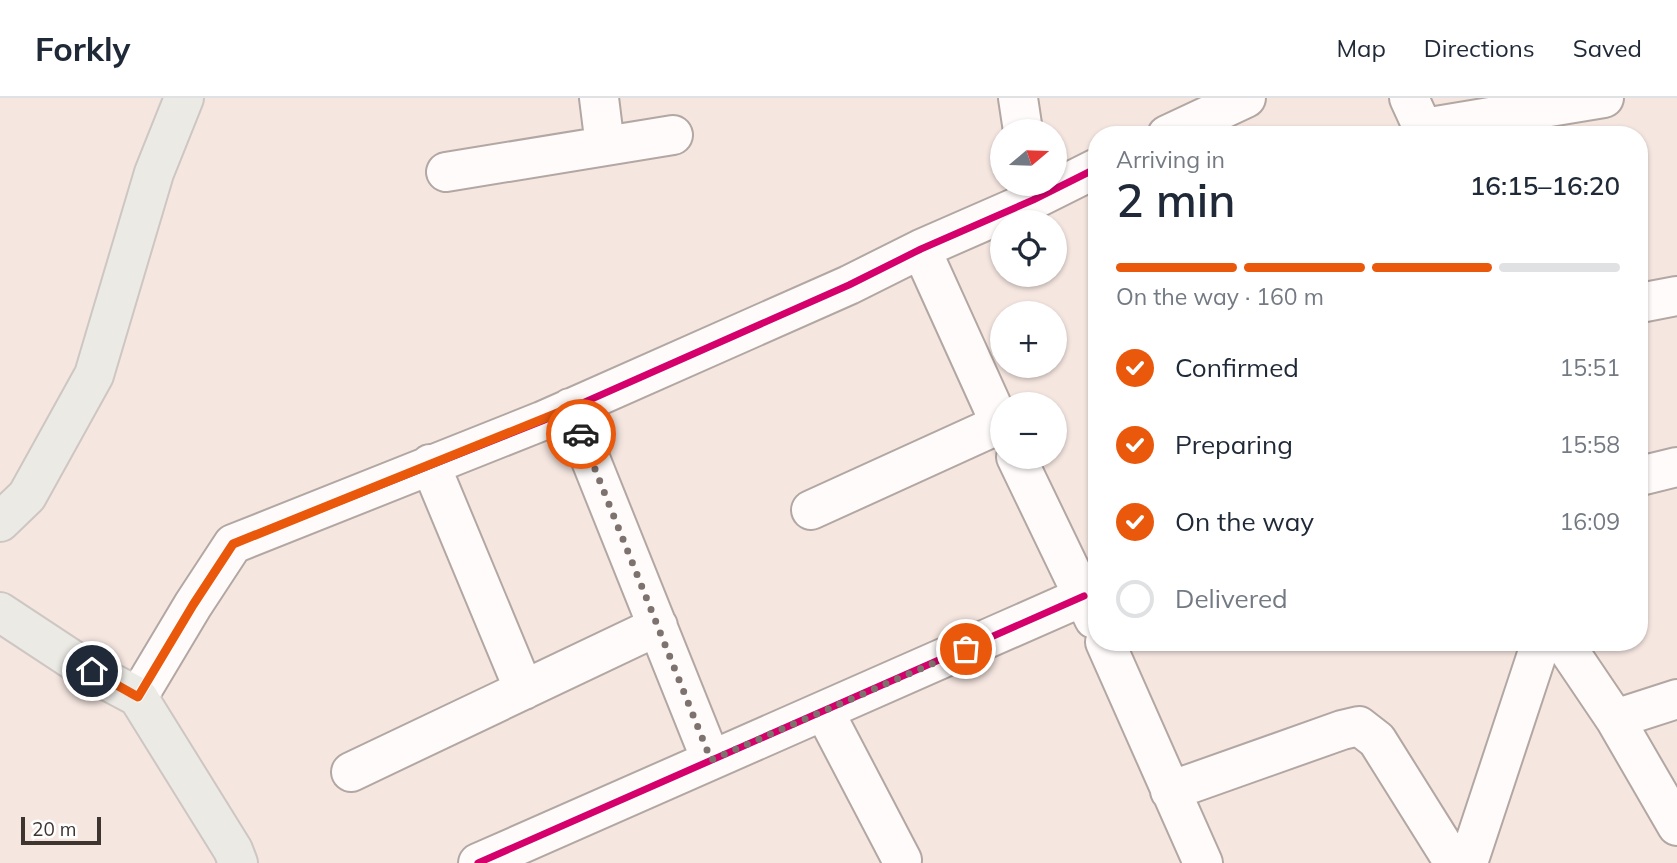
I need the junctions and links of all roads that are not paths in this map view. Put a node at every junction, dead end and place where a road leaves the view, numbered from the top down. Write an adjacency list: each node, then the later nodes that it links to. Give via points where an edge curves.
1 (184, 98): 26 (main road, via 153,173 94,375 27,496)
2 (599, 98): 10 (street)
3 (1018, 98): 6 (street)
4 (1246, 98): 8 (street)
5 (1604, 98): 7 (street)
6 (1021, 119)
7 (1419, 120)
8 (1186, 126)
9 (673, 135): 10 (street)
10 (605, 146): 12 (street)
11 (1088, 171): 13 (street)
12 (446, 172)
13 (1068, 179)
14 (1024, 196): 15 (street)
15 (921, 249): 18 (street); 19 (street)
16 (1677, 296): 17 (street)
17 (1648, 301)
18 (990, 402)
19 (570, 408): 21 (street); 30 (street)
20 (990, 443): 25 (street)
21 (430, 464): 34 (street); 35 (street, via 233,544)
22 (1677, 467): 24 (street)
23 (1022, 469): 27 (street)
24 (1648, 474)
25 (811, 510)
26 (0, 522)
27 (1088, 605)
28 (0, 612): 35 (main road)
29 (1088, 612): 37 (street)
30 (658, 626): 34 (street); 39 (street)
31 (1109, 651): 41 (street)
32 (1538, 651): 48 (street)
33 (1569, 651): 38 (street)
34 (524, 690): 40 (street)
35 (138, 697): 45 (main road)
36 (1677, 699): 38 (street)
37 (824, 711): 39 (street); 44 (street)
38 (1615, 719): 42 (street)
39 (711, 760): 46 (street)
40 (351, 772)
41 (1170, 791): 43 (street); 47 (street, via 1359,726 1377,740)
42 (1677, 826)
43 (1193, 860)
44 (901, 862)
45 (238, 863)
46 (478, 863)
47 (1454, 863)
48 (1468, 863)

